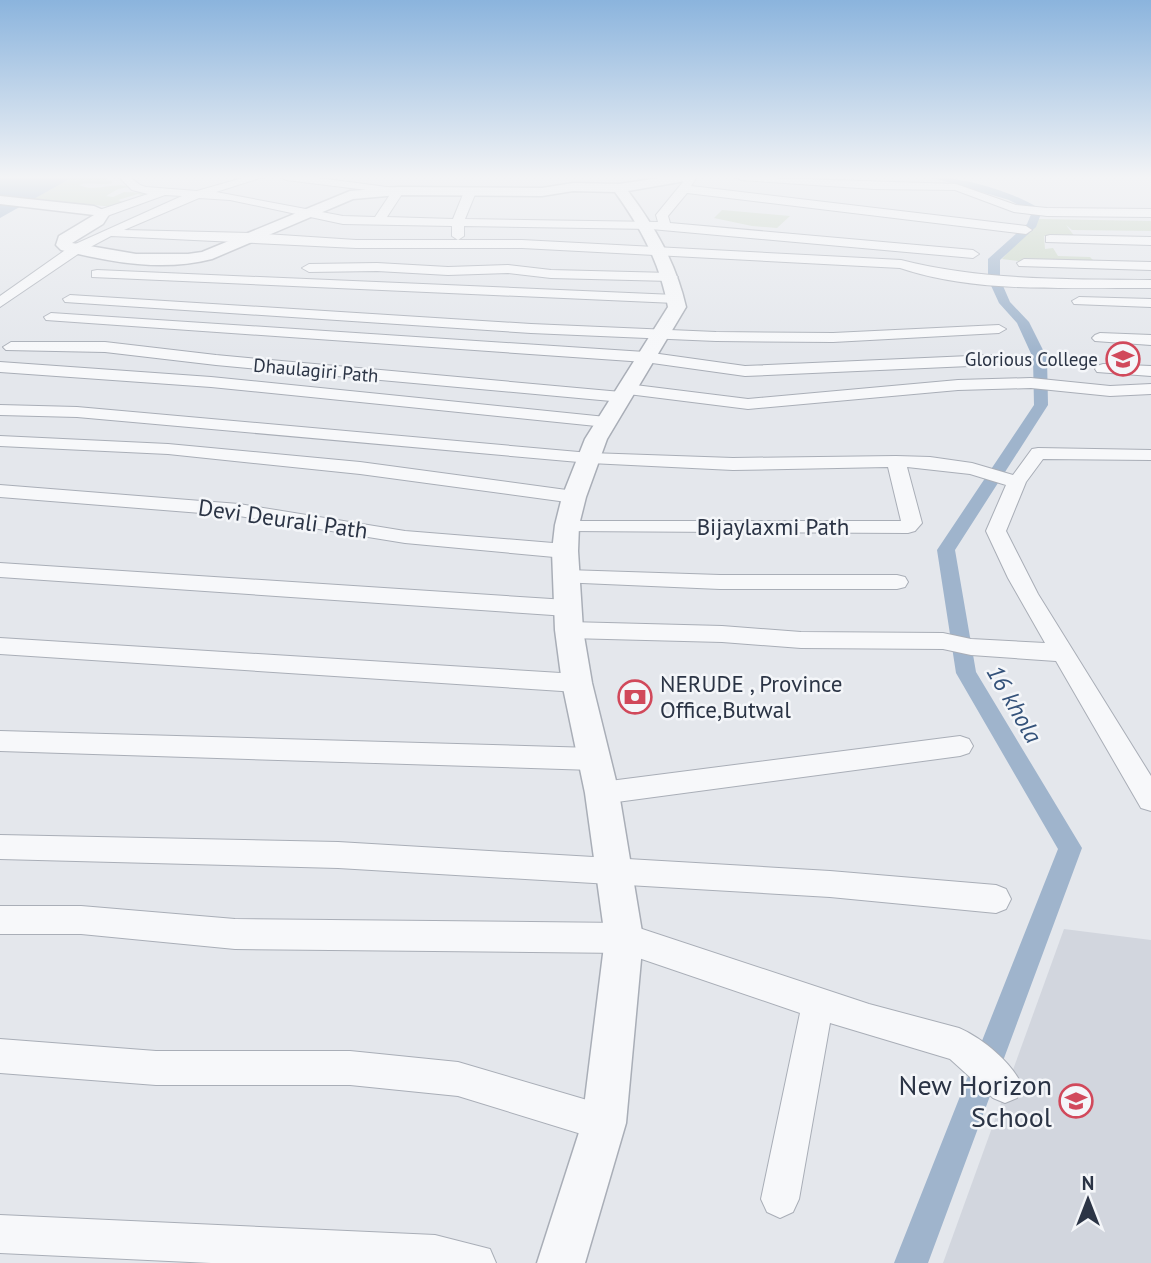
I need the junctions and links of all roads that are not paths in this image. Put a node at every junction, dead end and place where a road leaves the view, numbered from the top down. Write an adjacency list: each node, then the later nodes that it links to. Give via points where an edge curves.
1 (69, 236): 16 (street, via 64,245)
2 (101, 236): 16 (street)
3 (191, 236): 11 (street)
4 (458, 236): 15 (street)
5 (556, 236): 17 (street)
6 (651, 236): 17 (street)
7 (661, 236): 17 (street)
8 (813, 236): 17 (street)
9 (830, 236): 18 (street)
10 (974, 236): 13 (street)
11 (251, 237): 15 (street); 20 (street)
12 (1050, 239): 14 (street)
13 (1014, 241)
14 (1151, 241)
15 (458, 245): 17 (street)
16 (76, 249): 19 (street); 29 (street)
17 (661, 251): 24 (street, via 551,274 508,269); 25 (street); 26 (street, via 901,264 1008,282); 35 (street, via 677,307)
18 (973, 254)
19 (115, 258): 20 (street); 25 (street)
20 (183, 261): 22 (street)
21 (1024, 263): 23 (street)
22 (256, 266)
23 (1151, 266)
24 (294, 268)
25 (97, 274): 27 (street, via 76,288)
26 (1151, 284)
27 (70, 299): 31 (street); 35 (street, via 461,325)
28 (1079, 301): 30 (street)
29 (0, 303)
30 (1151, 303)
31 (41, 325): 35 (street, via 110,319 297,334); 36 (street)
32 (999, 329): 35 (street)
33 (1100, 338): 34 (street)
34 (1151, 340)
35 (652, 346): 40 (street); 43 (street)
36 (5, 351): 43 (street, Dhaulagiri Path, via 105,347)
37 (992, 360): 40 (street)
38 (0, 367): 43 (street)
39 (1103, 369): 41 (street)
40 (746, 371): 44 (street)
41 (1151, 371)
42 (1151, 390): 44 (street, Dhaulagiri Path, via 1031,383 958,385)
43 (618, 403): 44 (street, Dhaulagiri Path); 48 (street)
44 (748, 404)
45 (0, 410): 48 (street, via 77,412)
46 (0, 441): 52 (street, via 168,449 360,468)
47 (1151, 455): 50 (street, via 1038,453)
48 (590, 458): 49 (street, via 733,464); 52 (street)
49 (896, 461): 50 (street, via 972,469); 52 (street, Bijaylaxmi Path, via 912,523 908,527)
50 (1008, 480): 57 (street, via 996,531 1030,603)
51 (0, 491): 52 (street, Devi Deurali Path, via 239,509 405,537)
52 (568, 537): 54 (street, via 720,582); 55 (street)
53 (0, 570): 55 (street)
54 (897, 582)
55 (568, 619): 57 (street, via 801,640 943,641); 58 (street)
56 (0, 646): 58 (street)
57 (1064, 653): 63 (street)
58 (577, 683): 61 (street)
59 (0, 741): 61 (street)
60 (960, 746): 62 (street)
61 (593, 759): 62 (street)
62 (602, 793): 65 (street)
63 (1151, 800)
64 (0, 847): 65 (street, via 338,855)
65 (613, 871): 66 (street); 68 (street)
66 (996, 899)
67 (0, 920): 68 (street, via 81,920 235,934)
68 (624, 938): 69 (street); 72 (street)
69 (818, 1002): 71 (street, via 959,1045); 73 (street)
70 (0, 1056): 72 (street, via 156,1068 350,1068 457,1079)
71 (1005, 1086)
72 (604, 1124): 76 (street)
73 (780, 1199)
74 (0, 1234): 75 (street, via 435,1254)
75 (476, 1263)
76 (561, 1263)

